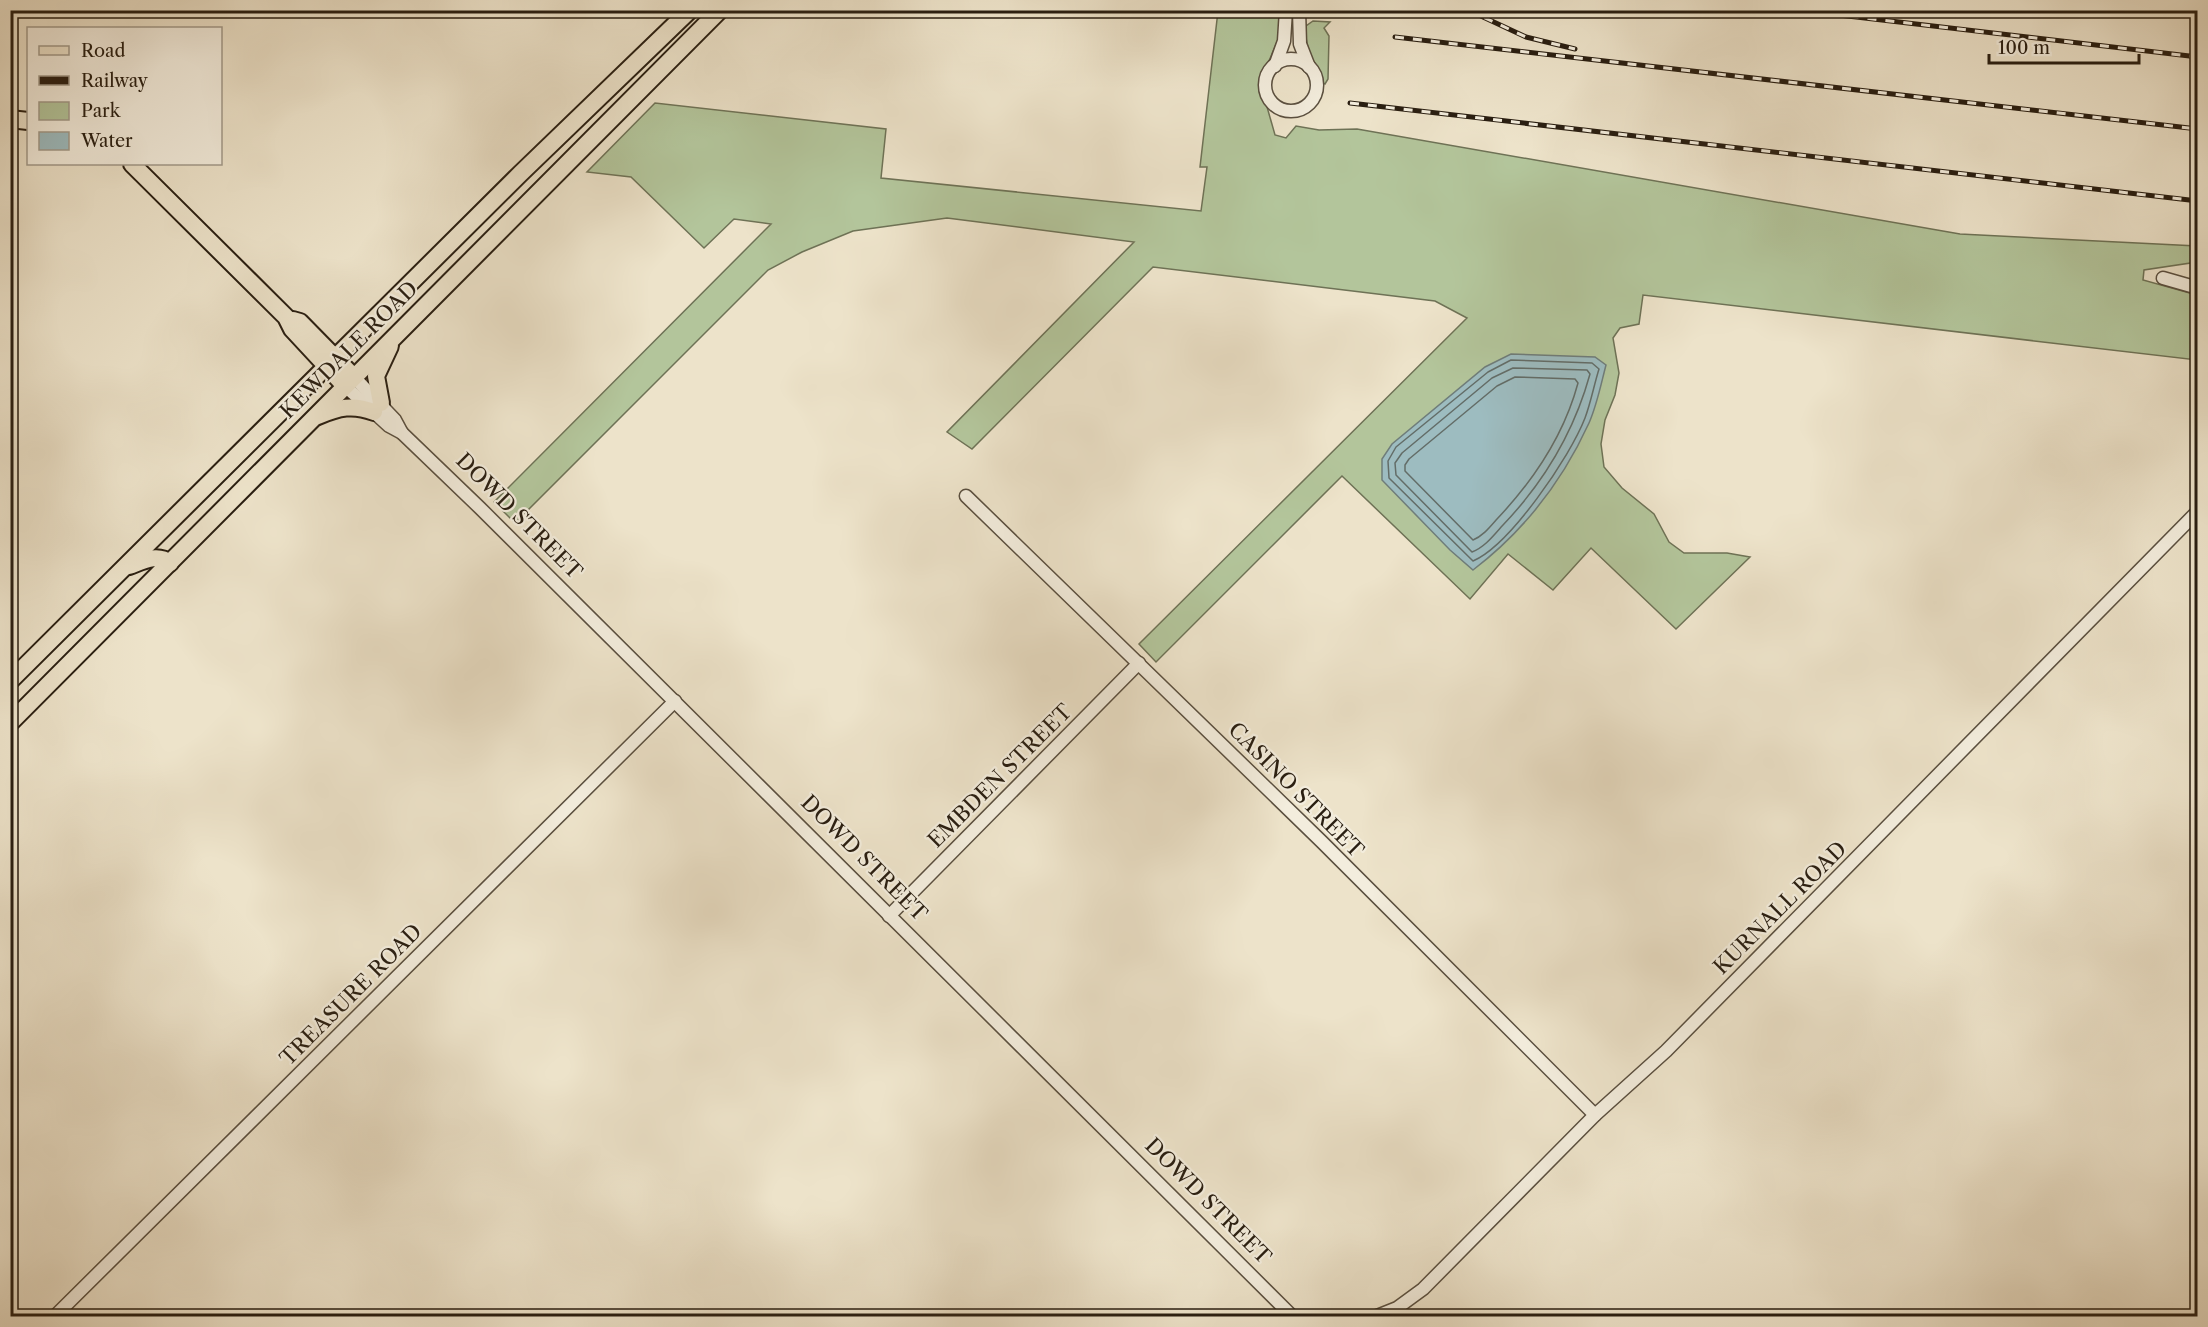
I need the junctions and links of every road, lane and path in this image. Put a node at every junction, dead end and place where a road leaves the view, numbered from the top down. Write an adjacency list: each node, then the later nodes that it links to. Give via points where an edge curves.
1 (690, 10): 5 (main road, KEWDALE ROAD)
2 (720, 10): 6 (main road, KEWDALE ROAD)
3 (1286, 10): 7 (street, via 1284,41)
4 (1299, 10): 8 (street, via 1300,44)
5 (666, 33): 6 (main road); 15 (main road, KEWDALE ROAD)
6 (682, 48): 14 (main road, KEWDALE ROAD)
7 (1275, 66): 8 (street, via 1289,60); 8 (street, via 1266,79 1267,94 1276,106 1290,111 1304,108 1314,98 1317,84)
8 (1310, 68)
9 (10, 119): 10 (main road)
10 (27, 121)
11 (133, 165): 15 (main road, DOWD STREET, via 286,317 292,329)
12 (2163, 278): 13 (street)
13 (2198, 288)
14 (396, 335): 16 (main road, KEWDALE ROAD); 17 (main road, via 376,376)
15 (330, 361): 16 (main road, DOWD STREET); 22 (main road, KEWDALE ROAD)
16 (349, 380): 17 (street, DOWD STREET); 18 (main road, KEWDALE ROAD)
17 (377, 408): 18 (main road, via 344,407); 25 (street, DOWD STREET, via 389,426 402,433)
18 (311, 420): 21 (main road, KEWDALE ROAD)
19 (966, 496): 23 (street, CASINO STREET)
20 (2198, 511): 28 (street, KURNALL ROAD, via 1674,1043)
21 (170, 563): 22 (main road, via 155,558); 26 (main road, KEWDALE ROAD)
22 (123, 569): 24 (main road, KEWDALE ROAD)
23 (1139, 663): 27 (street, EMBDEN STREET); 28 (street, CASINO STREET)
24 (10, 681)
25 (675, 701): 27 (street, DOWD STREET); 29 (street, TREASURE ROAD)
26 (10, 723)
27 (889, 916): 30 (street, DOWD STREET)
28 (1595, 1115): 31 (street, KURNALL ROAD, via 1423,1289)
29 (55, 1317)
30 (1292, 1317)
31 (1377, 1317)

